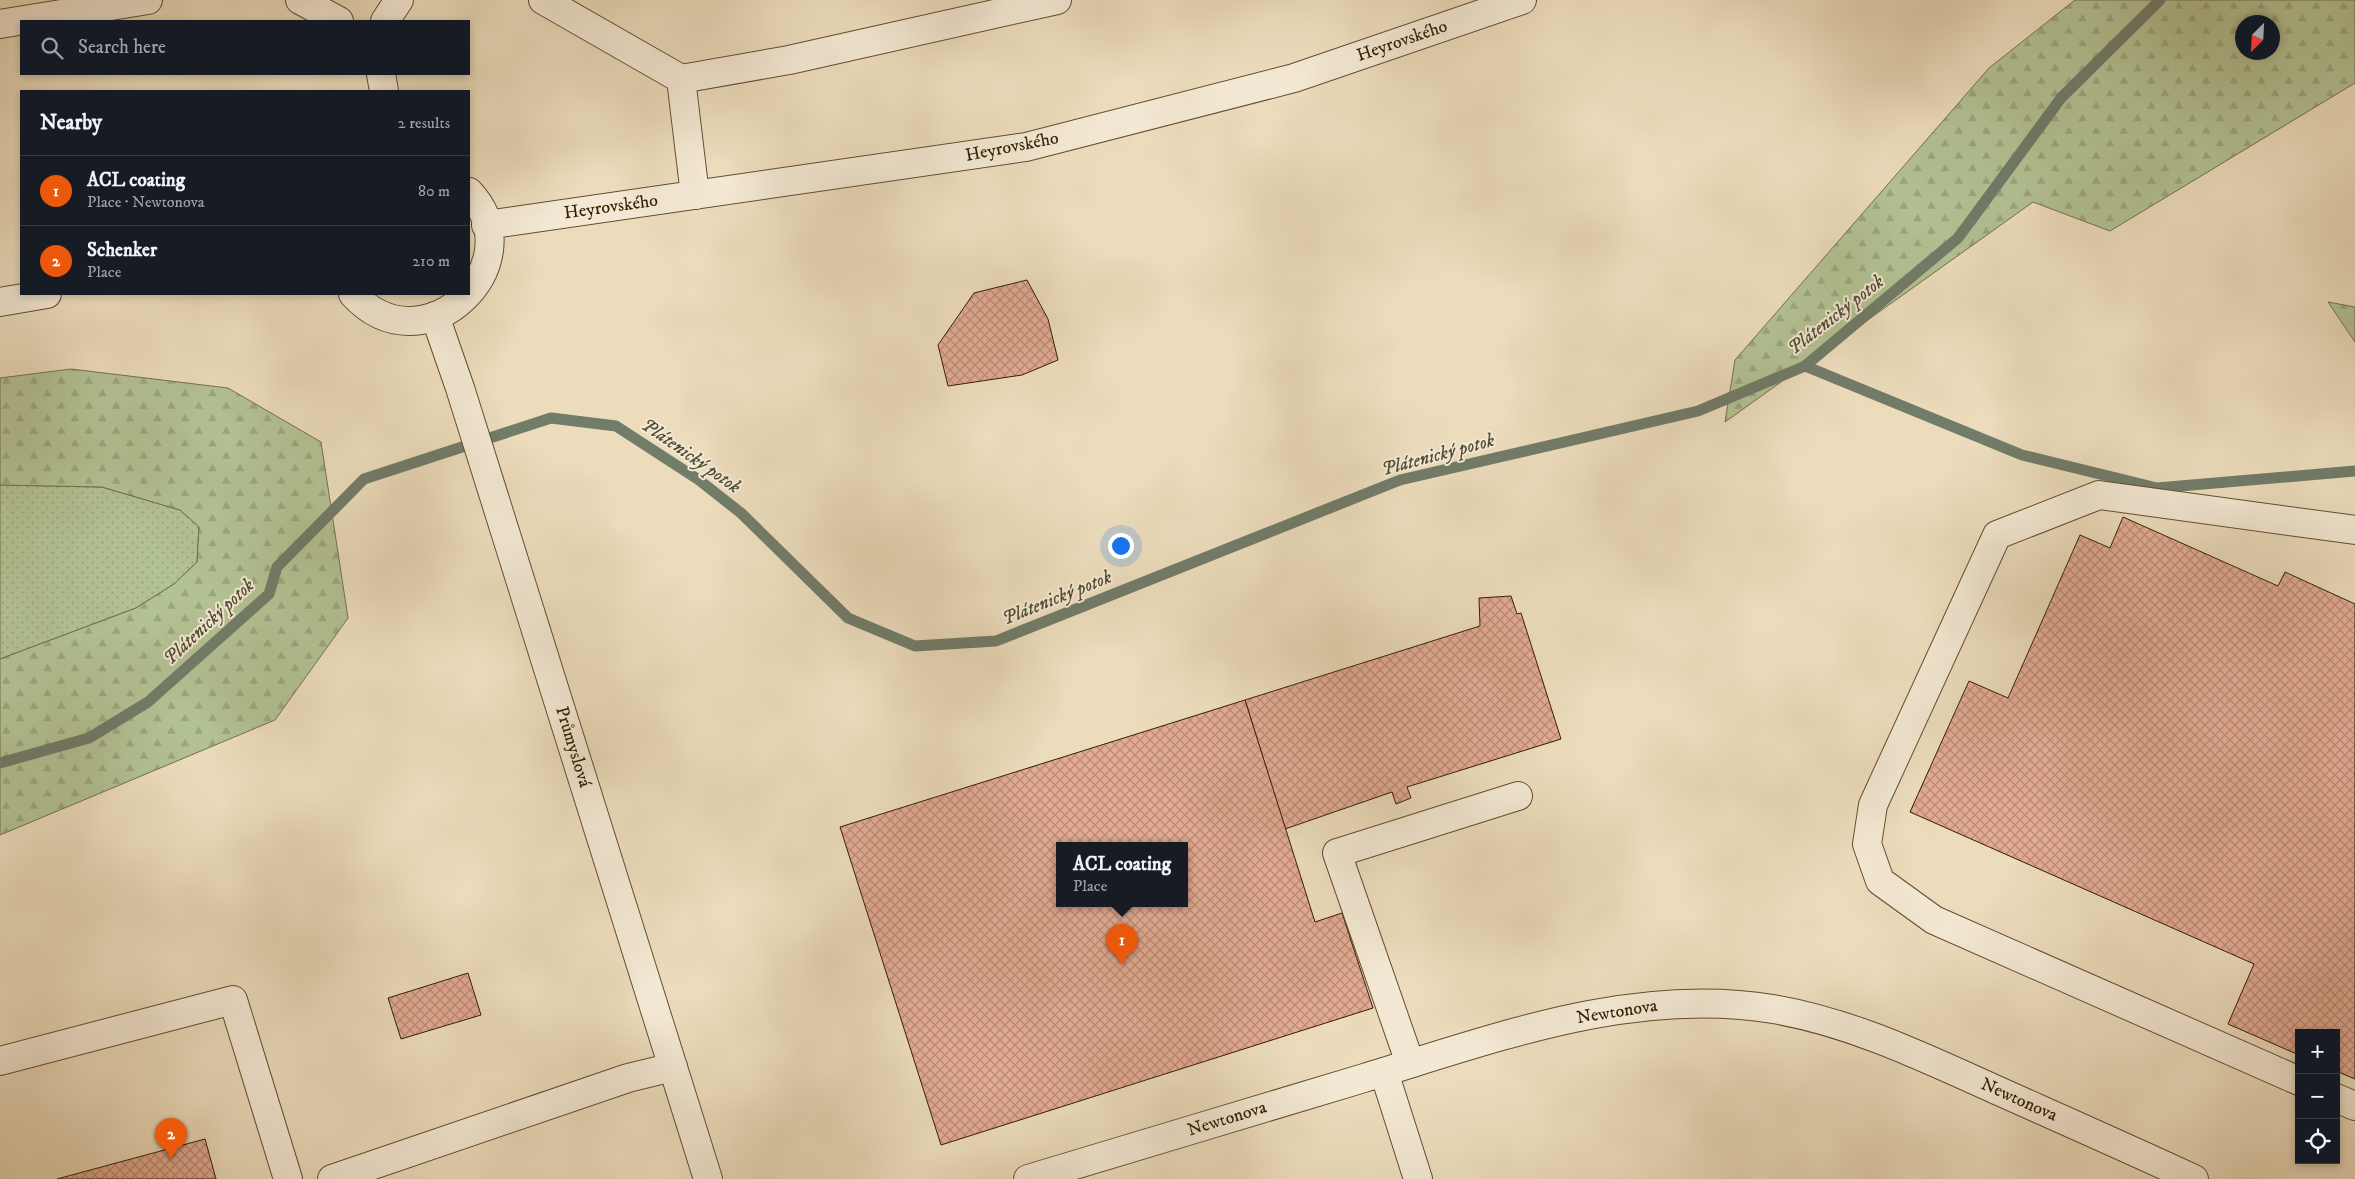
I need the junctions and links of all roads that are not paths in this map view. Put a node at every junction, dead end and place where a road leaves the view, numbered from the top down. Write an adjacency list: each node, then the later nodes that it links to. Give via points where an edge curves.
1 (148, 0): 7 (street)
2 (300, 0): 8 (street)
3 (398, 0): 9 (street)
4 (543, 0): 13 (street)
5 (1057, 0): 13 (street, via 789,60)
6 (1522, 0): 16 (street, Heyrovského, via 1294,78 1026,147)
7 (25, 20)
8 (337, 20)
9 (386, 20)
10 (20, 21): 11 (street)
11 (0, 24)
12 (381, 75): 14 (street)
13 (681, 79): 16 (street)
14 (384, 90)
15 (470, 194): 17 (street)
16 (695, 195): 17 (street, Heyrovského)
17 (486, 225): 18 (street, via 488,254 479,281)
18 (470, 291)
19 (41, 295): 22 (street)
20 (355, 295): 23 (street, via 371,309 386,316 419,320)
21 (467, 295): 23 (street, via 460,303)
22 (0, 302)
23 (435, 316): 28 (street, Průmyslová)
24 (2355, 530): 30 (street, via 2100,495 1997,535 1873,805 1867,844 1880,881 1934,920)
25 (1518, 796): 27 (street, via 1337,853)
26 (0, 1061): 33 (street, via 233,1000)
27 (1410, 1063): 29 (street, Newtonova); 38 (street, Newtonova, via 1581,1016 1656,1004 1717,1002 1772,1009 1831,1021 1904,1048)
28 (673, 1067): 34 (street, via 628,1078); 35 (street, Průmyslová)
29 (1384, 1072): 36 (street, Newtonova); 37 (street)
30 (2295, 1079)
31 (2340, 1100): 32 (street)
32 (2355, 1106)
33 (288, 1179)
34 (332, 1179)
35 (708, 1179)
36 (1028, 1179)
37 (1419, 1179)
38 (2194, 1179)

